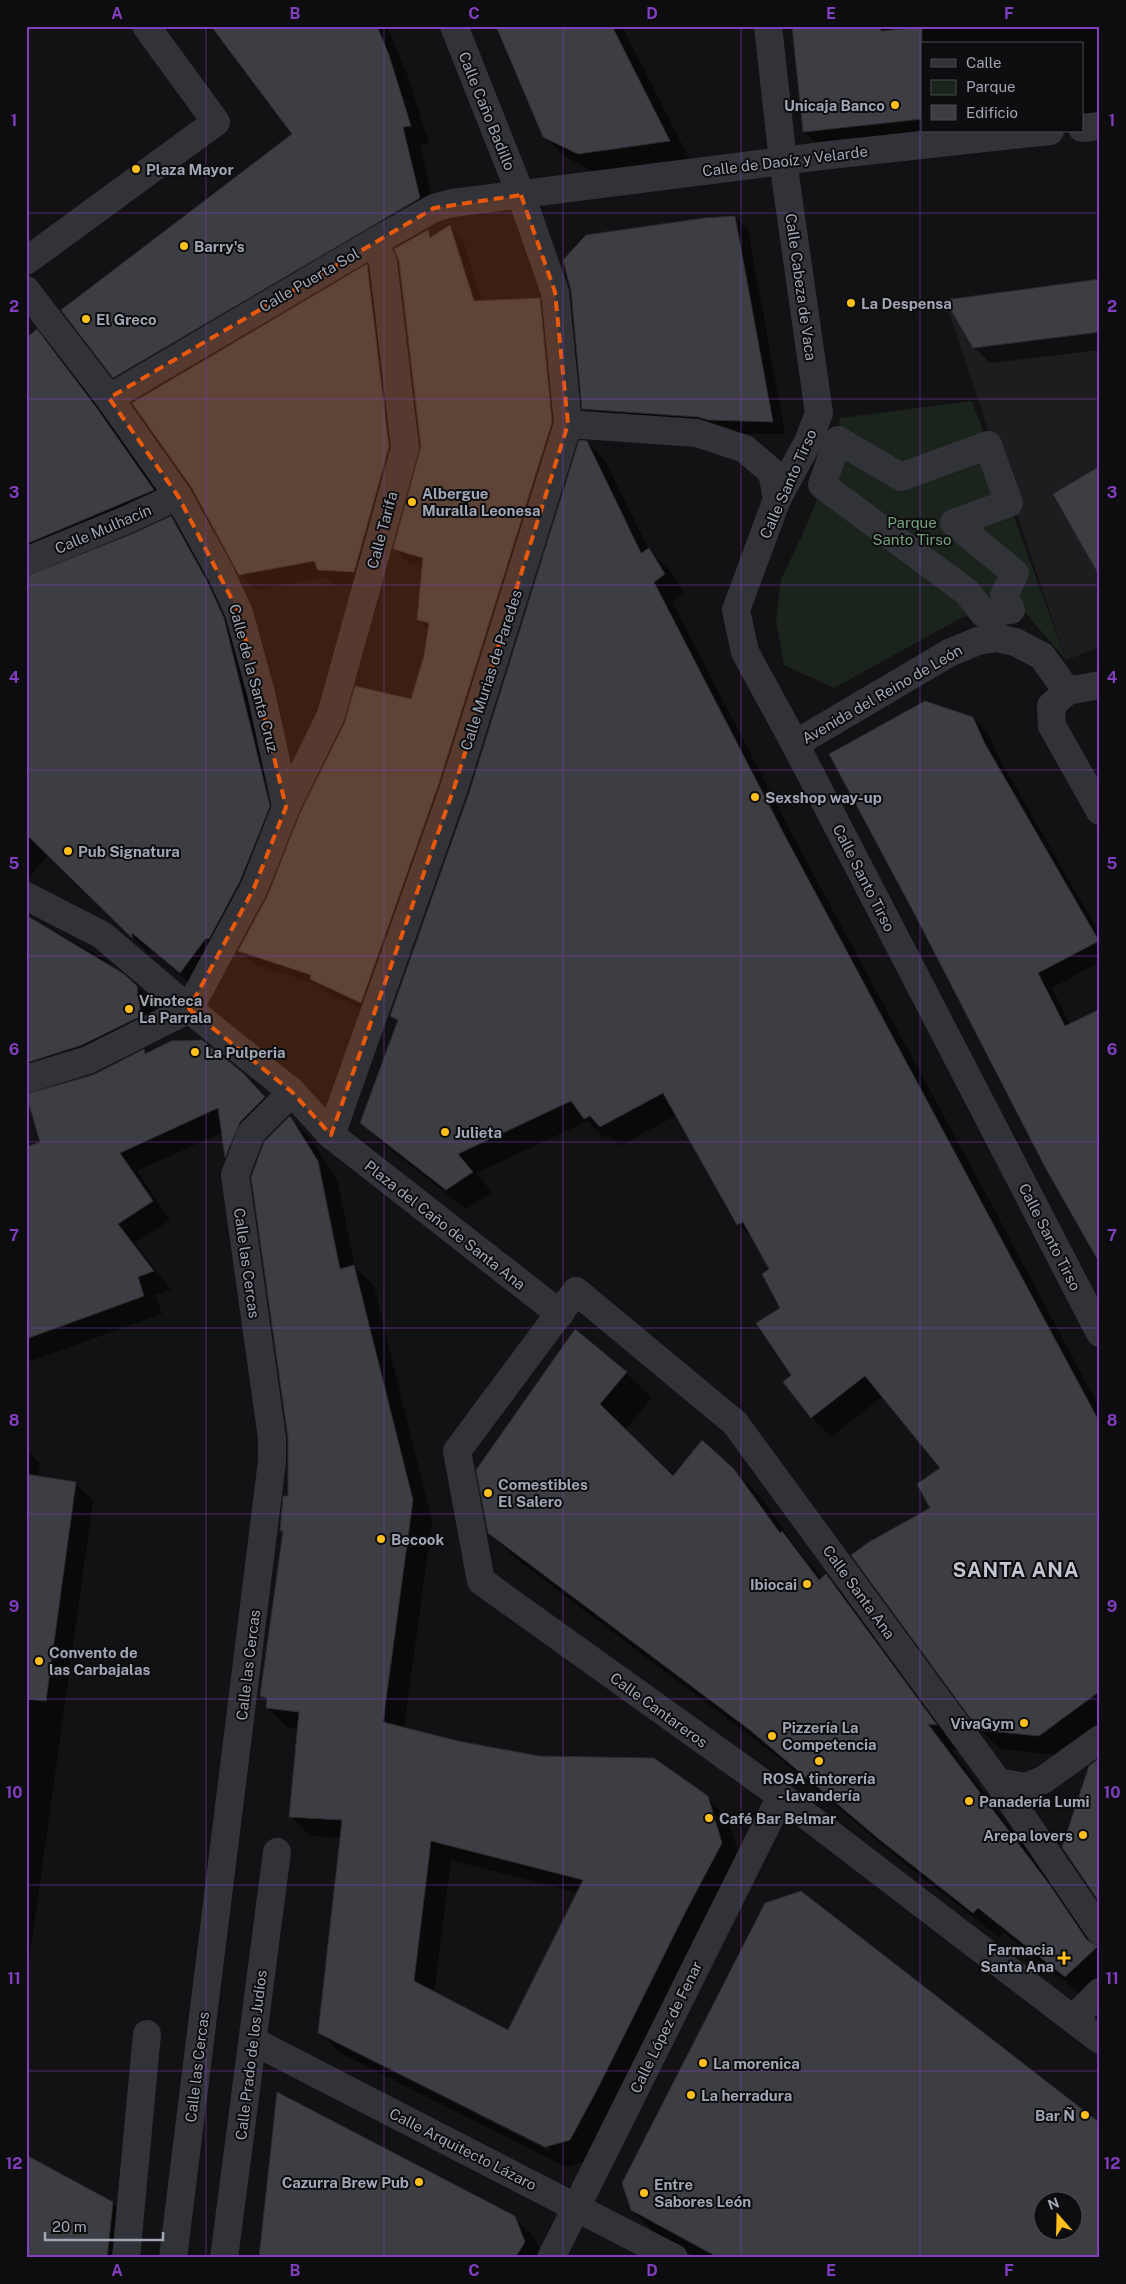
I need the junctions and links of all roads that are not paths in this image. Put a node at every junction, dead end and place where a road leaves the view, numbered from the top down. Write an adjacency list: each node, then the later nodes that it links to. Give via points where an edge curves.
1 (146, 26): 10 (street, via 216,122)
2 (454, 26): 8 (street, Calle Caño Badillo)
3 (768, 26): 7 (street, Calle Cabeza de Vaca)
4 (1100, 126): 5 (street)
5 (1084, 128)
6 (1041, 132): 7 (street, Calle de Daoíz y Velarde)
7 (783, 161): 8 (street, Calle de Daoíz y Velarde); 13 (street, Calle Cabeza de Vaca)
8 (521, 196): 9 (street, Calle Puerta Sol, via 434,208); 14 (street, Calle Murias de Paredes, via 555,292)
9 (374, 242): 12 (street, Calle Puerta Sol); 22 (street, Calle Tarifa, via 383,262 405,448 331,715)
10 (26, 261)
11 (26, 290): 12 (street, Calle de la Santa Cruz)
12 (109, 398): 15 (street, Calle de la Santa Cruz)
13 (819, 413): 16 (street, Calle Santo Tirso, via 808,442)
14 (568, 424): 16 (street, via 697,433 746,449 772,472); 28 (street, Calle Murias de Paredes, via 454,788)
15 (178, 496): 17 (street, Calle Mulhacín); 22 (street, Calle de la Santa Cruz, via 239,613)
16 (777, 499): 21 (street, Calle Santo Tirso, via 736,610 745,652)
17 (26, 561)
18 (967, 592): 18 (street, via 984,614 1011,610 1004,595 1015,573 954,523 1009,503 988,446 901,477 838,440 822,485)
19 (1100, 685): 20 (street)
20 (1067, 692): 21 (street, Avenida del Reino de León, via 1042,656 1015,642 997,638 978,641 949,653); 23 (street, via 1051,706 1052,726)
21 (795, 744): 31 (street, Calle Santo Tirso)
22 (286, 807): 25 (street, via 254,888)
23 (1100, 811)
24 (26, 896): 25 (street, Plaza del Caño de Santa Ana, via 102,935)
25 (189, 1009): 26 (street, via 88,1060); 27 (street, Plaza del Caño de Santa Ana)
26 (26, 1078)
27 (292, 1092): 28 (street, Plaza del Caño de Santa Ana); 44 (street, Calle las Cercas, via 252,1133 235,1175 272,1438 272,1461)
28 (331, 1135): 30 (street, Plaza del Caño de Santa Ana)
29 (576, 1291): 30 (street, Calle Cantareros); 33 (street, Calle Santa Ana, via 735,1424)
30 (560, 1314): 34 (street, Calle Cantareros, via 457,1451 481,1581)
31 (1100, 1333)
32 (1100, 1739): 33 (street, via 1043,1780 1025,1787)
33 (998, 1782): 36 (street, Calle Santa Ana)
34 (781, 1796): 38 (street, Calle Cantareros); 42 (street, Calle López de Fenar)
35 (277, 1852): 41 (street, Calle Prado de los Judíos)
36 (1100, 1931)
37 (1100, 1992): 38 (street)
38 (1074, 2019): 40 (street, Calle Cantareros)
39 (147, 2034): 43 (street)
40 (1100, 2040)
41 (253, 2041): 42 (street, Calle Arquitecto Lázaro); 45 (street, Calle Prado de los Judíos)
42 (576, 2208): 46 (street, Calle López de Fenar); 47 (street, Calle Arquitecto Lázaro)
43 (126, 2258)
44 (173, 2258)
45 (224, 2258)
46 (551, 2258)
47 (674, 2258)

